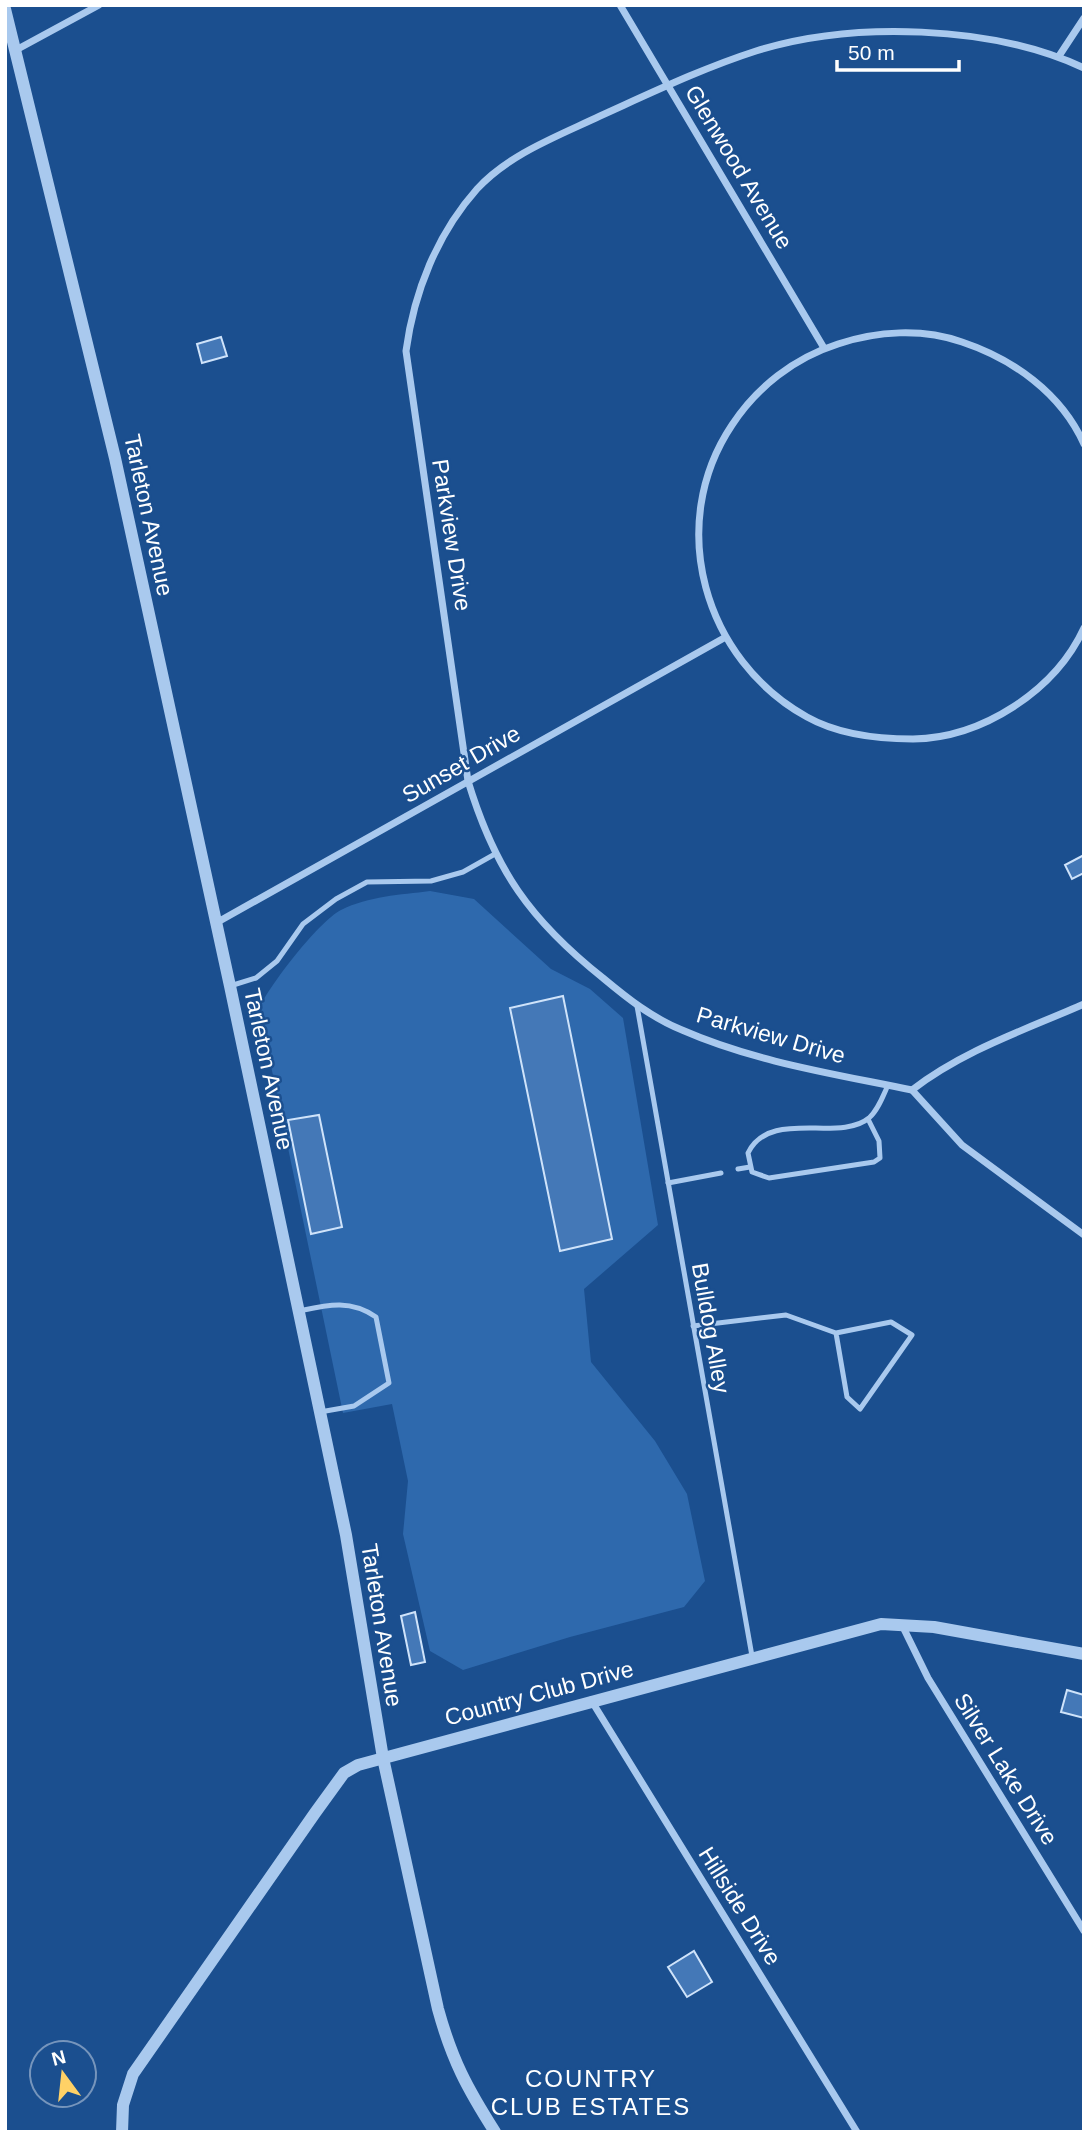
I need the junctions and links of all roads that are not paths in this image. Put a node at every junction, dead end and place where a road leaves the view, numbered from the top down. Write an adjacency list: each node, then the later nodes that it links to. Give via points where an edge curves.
1 (99, 5): 5 (street)
2 (620, 5): 8 (street, Glenwood Avenue)
3 (5, 9): 5 (street, Tarleton Avenue)
4 (1084, 18): 6 (street)
5 (10, 54): 16 (street, Tarleton Avenue, via 115,458)
6 (1059, 56): 7 (street, Parkview Drive); 8 (street, Parkview Drive, via 981,37 858,34 807,39 757,51)
7 (1084, 68)
8 (669, 86): 9 (street, Glenwood Avenue); 14 (street, Parkview Drive, via 538,145 478,187 440,242 412,310 406,351 408,380)
9 (824, 348): 10 (street, via 888,333 920,333 973,346 1012,364 1039,384); 13 (street, via 793,364 758,393 723,439 709,470 700,504 701,573)
10 (1082, 433): 11 (street)
11 (1084, 444)
12 (1084, 628): 13 (street, via 1063,661 1015,706 976,725 923,739 871,737 808,718 775,697 747,670)
13 (724, 638): 14 (street, Sunset Drive)
14 (468, 781): 15 (street, Parkview Drive); 16 (street, Sunset Drive)
15 (495, 854): 17 (lane, via 463,872 431,881 367,882 303,924 277,961 256,978); 19 (street, Parkview Drive, via 530,911 565,948)
16 (216, 923): 17 (street, Tarleton Avenue)
17 (230, 986): 28 (street, Tarleton Avenue)
18 (1084, 1004): 21 (street, via 984,1046)
19 (637, 1006): 20 (street, Parkview Drive, via 681,1030 745,1053); 26 (lane, Bulldog Alley)
20 (888, 1085): 21 (street, Parkview Drive); 22 (lane)
21 (912, 1090): 27 (street, via 962,1145)
22 (868, 1119): 23 (lane, via 842,1126 783,1129 761,1137 748,1153); 23 (lane, via 881,1152 874,1162 769,1178 760,1177)
23 (750, 1167): 24 (lane)
24 (738, 1169)
25 (721, 1172): 26 (lane)
26 (668, 1184): 29 (lane, Bulldog Alley)
27 (1084, 1235)
28 (298, 1311): 31 (street, Tarleton Avenue); 31 (lane, via 337,1303 363,1308 376,1317 389,1383 354,1406)
29 (693, 1326): 30 (lane, via 786,1315); 34 (lane, Bulldog Alley)
30 (836, 1333): 30 (lane, via 847,1397 860,1409 912,1335 891,1322)
31 (320, 1412): 36 (street, Tarleton Avenue, via 346,1535)
32 (901, 1624): 33 (street, Country Club Drive); 34 (street, Country Club Drive, via 864,1626); 37 (street, Silver Lake Drive, via 928,1678)
33 (1084, 1654)
34 (752, 1656): 35 (street, Country Club Drive)
35 (591, 1700): 36 (street, Country Club Drive); 40 (street, Hillside Drive)
36 (383, 1758): 38 (street, Country Club Drive, via 344,1773 212,1959 133,2074 123,2105); 39 (street, Tarleton Avenue, via 449,2050 462,2081)
37 (1084, 1931)
38 (122, 2132)
39 (495, 2132)
40 (857, 2132)

